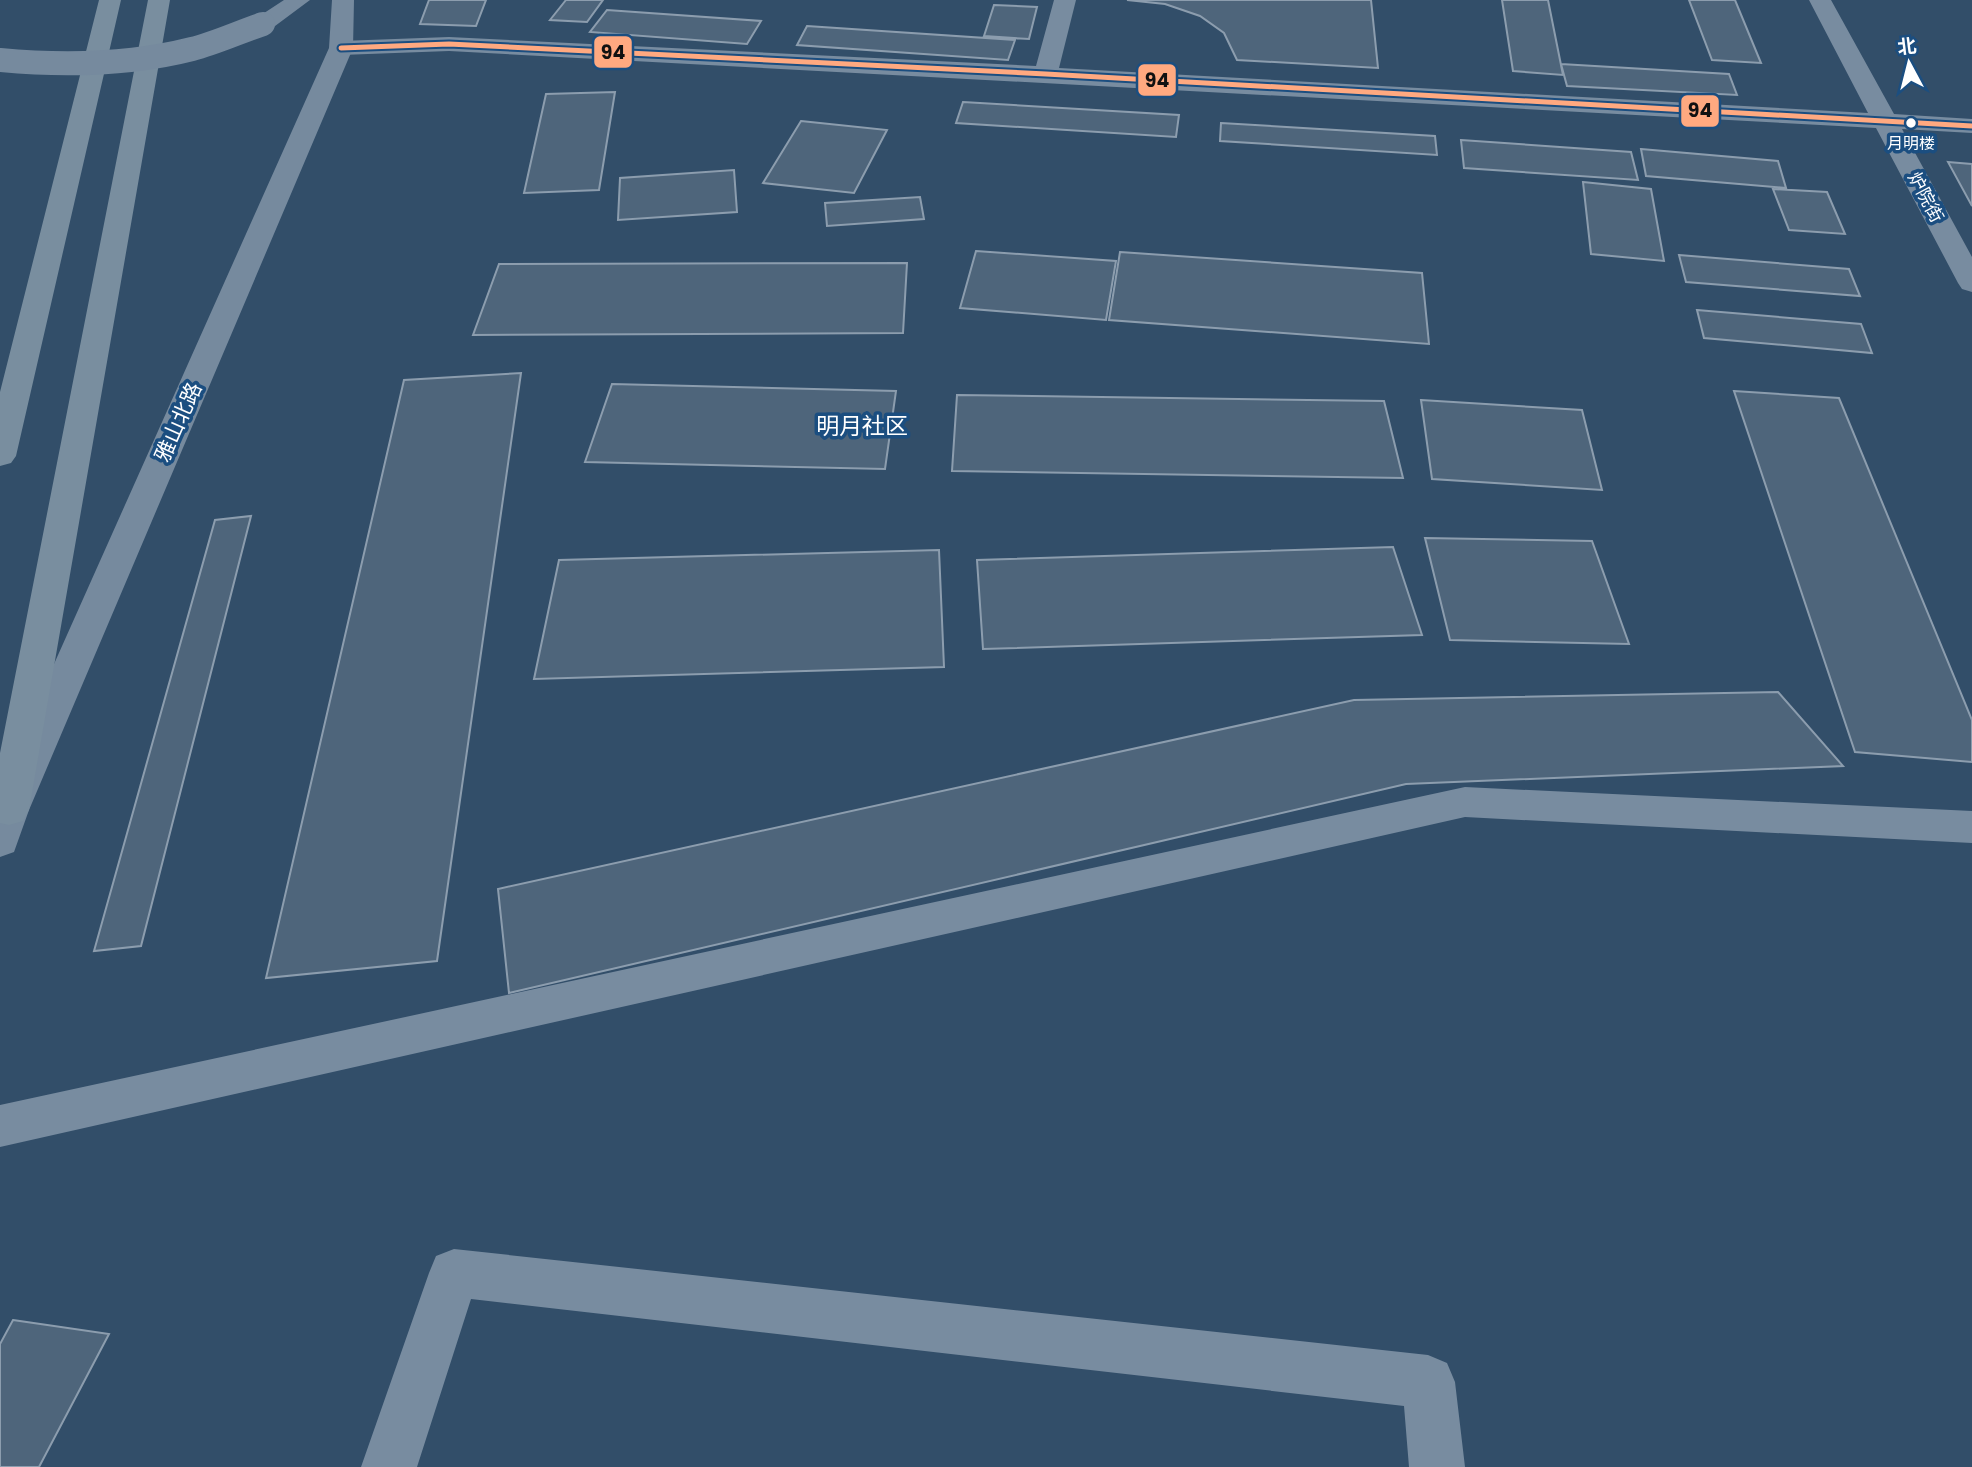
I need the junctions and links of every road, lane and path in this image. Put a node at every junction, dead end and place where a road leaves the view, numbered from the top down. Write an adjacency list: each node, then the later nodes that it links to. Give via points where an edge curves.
1 (110, 0): 13 (highway)
2 (159, 0): 14 (highway)
3 (299, 0): 8 (main road, bridge, via 263,24 194,49 135,61 44,65)
4 (343, 0): 7 (main road, 雅山北路)
5 (1065, 0): 9 (street)
6 (1820, 0): 10 (street, 炉院街)
7 (341, 48): 9 (street, via 449,44); 14 (main road, 雅山北路)
8 (0, 60)
9 (1046, 74): 10 (street)
10 (1885, 121): 11 (street); 12 (street, 炉院街)
11 (1972, 126)
12 (1972, 283)
13 (0, 456)
14 (5, 826)
15 (1972, 827): 16 (street, via 1465,802)
16 (0, 1126)
17 (388, 1467): 18 (street, via 454,1273 1428,1381)
18 (1437, 1467)

